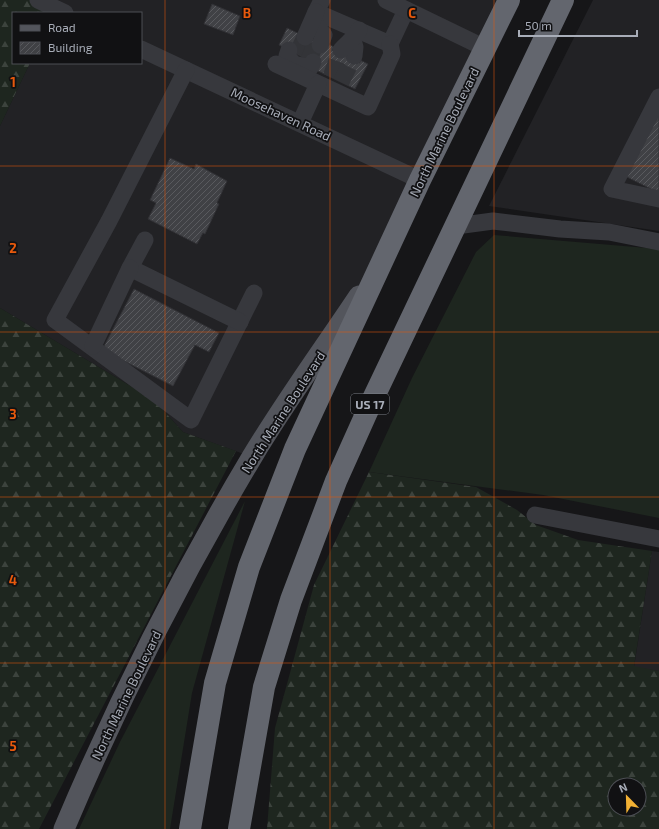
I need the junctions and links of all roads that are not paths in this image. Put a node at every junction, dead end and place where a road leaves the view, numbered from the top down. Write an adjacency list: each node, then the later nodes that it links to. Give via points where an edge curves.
1 (38, 0): 7 (street)
2 (386, 0): 5 (street)
3 (509, 0): 9 (highway, North Marine Boulevard)
4 (563, 0): 18 (highway, US 17)
5 (406, 10): 8 (street); 9 (street)
6 (317, 11): 6 (street, via 300,26 309,39 324,35); 8 (street, via 352,44)
7 (63, 12)
8 (390, 44): 13 (street, via 392,54 368,107)
9 (485, 48): 16 (highway, North Marine Boulevard)
10 (142, 49): 12 (street, Moosehaven Road)
11 (296, 60): 13 (street)
12 (186, 70): 15 (street, Moosehaven Road); 25 (street, via 55,320)
13 (331, 84): 15 (street)
14 (659, 98): 17 (street, via 612,188)
15 (300, 123): 16 (street, Moosehaven Road)
16 (420, 180): 21 (highway, North Marine Boulevard)
17 (659, 199)
18 (456, 226): 20 (street, via 492,221 609,232); 30 (highway, US 17, via 336,481 291,600 264,687)
19 (145, 240): 22 (street)
20 (655, 241)
21 (385, 255): 28 (main road, North Marine Boulevard, via 252,457 173,598 134,674); 29 (highway, via 295,449 249,567 215,683)
22 (130, 268): 24 (street); 25 (street)
23 (254, 293): 24 (street)
24 (240, 322): 25 (street, via 191,420)
25 (93, 346)
26 (535, 515): 27 (street)
27 (659, 539)
28 (64, 829)
29 (190, 829)
30 (239, 829)

